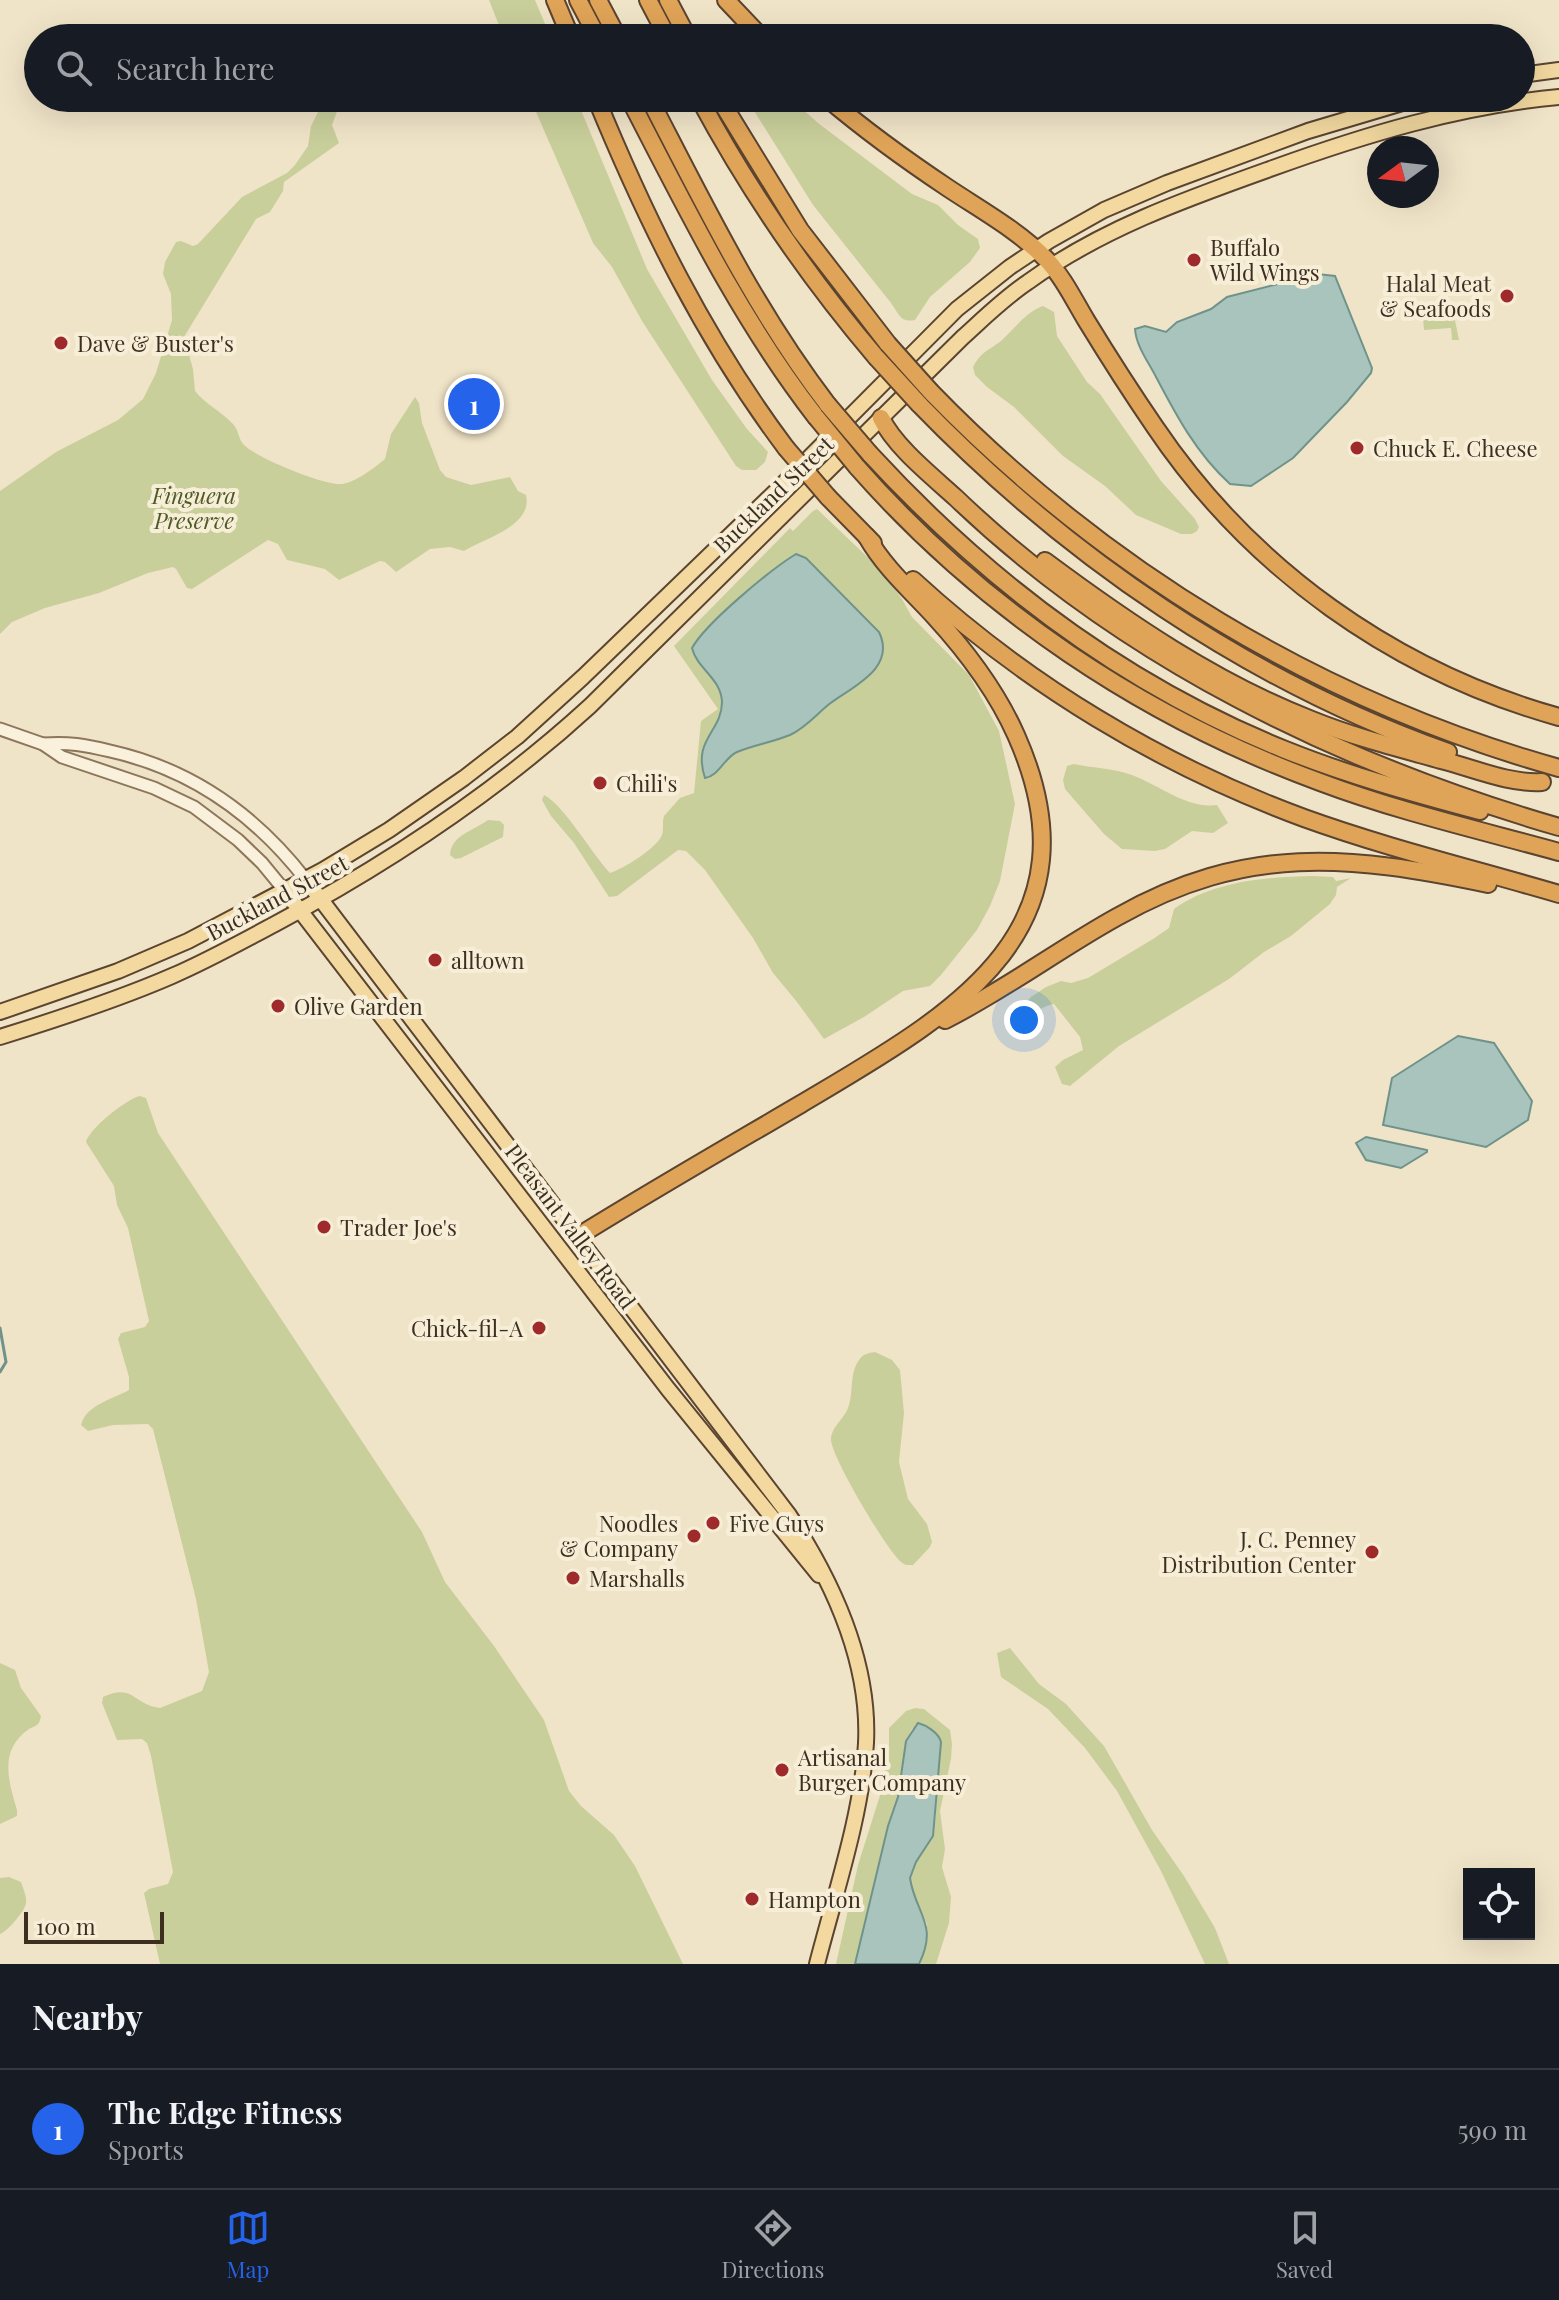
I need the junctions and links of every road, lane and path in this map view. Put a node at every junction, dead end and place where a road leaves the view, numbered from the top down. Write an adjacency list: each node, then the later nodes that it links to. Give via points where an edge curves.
1 (555, 0): 7 (highway)
2 (578, 0): 8 (highway)
3 (598, 0): 9 (highway)
4 (648, 0): 10 (highway)
5 (668, 0): 11 (highway)
6 (726, 0): 12 (highway)
7 (565, 24)
8 (591, 24)
9 (611, 24)
10 (661, 24)
11 (681, 24)
12 (749, 24)
13 (1559, 70): 14 (main road)
14 (1535, 73)
15 (1559, 97): 16 (main road, Buckland Street)
16 (1535, 101)
17 (602, 112): 30 (highway, bridge, via 687,295 732,370 786,448)
18 (636, 112): 39 (highway, bridge, via 722,277 816,417 926,538 1008,609 1168,714 1250,754 1322,783)
19 (656, 112): 38 (highway, bridge, via 745,282 828,405 932,519 1005,584 1076,637 1239,729 1376,782)
20 (707, 112): 27 (highway, bridge, via 823,293 876,357)
21 (727, 112): 27 (highway, bridge, via 800,230)
22 (845, 112): 25 (highway)
23 (1372, 112): 25 (main road, Buckland Street, via 1158,186)
24 (1463, 112): 26 (main road, Buckland Street, via 1348,141 1164,208)
25 (1035, 250): 26 (highway); 28 (main road, Buckland Street, via 957,309)
26 (1052, 266): 29 (main road, Buckland Street, via 986,316); 31 (highway, via 1172,453 1265,556 1341,617 1389,647 1488,694)
27 (925, 398): 35 (highway, via 1084,529 1232,630 1391,710); 37 (highway, via 979,464 1054,528 1206,635 1395,731)
28 (864, 402): 29 (main road); 34 (main road, Buckland Street, via 583,677)
29 (881, 418): 36 (main road, Buckland Street, via 590,706); 37 (highway, via 1038,556 1132,623 1262,698 1324,725 1506,777); 38 (highway, via 895,439 1014,549 1098,614 1175,663 1349,751)
30 (867, 537): 42 (highway, via 1023,670 1176,763 1326,826); 48 (highway, via 993,692 1028,765 1041,825 1035,890 1009,947 977,984)
31 (1559, 717)
32 (0, 729): 33 (street)
33 (43, 744): 40 (street, via 68,742 116,752 193,780 257,826); 41 (street, via 62,757 194,807 245,846)
34 (483, 764): 36 (main road); 40 (main road, Buckland Street)
35 (1559, 768)
36 (498, 783): 43 (main road, Buckland Street)
37 (1551, 784)
38 (1559, 830)
39 (1559, 852)
40 (306, 880): 41 (main road, Buckland Street); 43 (main road, Pleasant Valley Road)
41 (285, 891): 44 (main road, Pleasant Valley Road); 45 (main road, Buckland Street, via 173,948)
42 (1559, 897): 48 (highway, via 1354,861 1300,860 1241,868 1192,881 1132,908 960,1013)
43 (321, 899): 44 (main road, Buckland Street); 50 (main road, Pleasant Valley Road)
44 (299, 911): 47 (main road, Buckland Street, via 174,975); 51 (main road, Pleasant Valley Road)
45 (35, 1000): 46 (main road, Buckland Street); 47 (main road)
46 (0, 1012)
47 (39, 1024): 49 (main road, Buckland Street)
48 (911, 1036): 52 (highway)
49 (0, 1037)
50 (447, 1065): 51 (main road); 52 (main road, Pleasant Valley Road)
51 (425, 1071): 53 (main road, Pleasant Valley Road)
52 (577, 1237): 53 (main road); 54 (main road, Pleasant Valley Road)
53 (561, 1248): 55 (main road, Pleasant Valley Road)
54 (699, 1397): 55 (main road); 56 (main road, Pleasant Valley Road, via 789,1515)
55 (684, 1409): 56 (main road, Pleasant Valley Road)
56 (827, 1584): 57 (main road, Pleasant Valley Road, via 855,1651 866,1735 857,1802)
57 (817, 1964)

